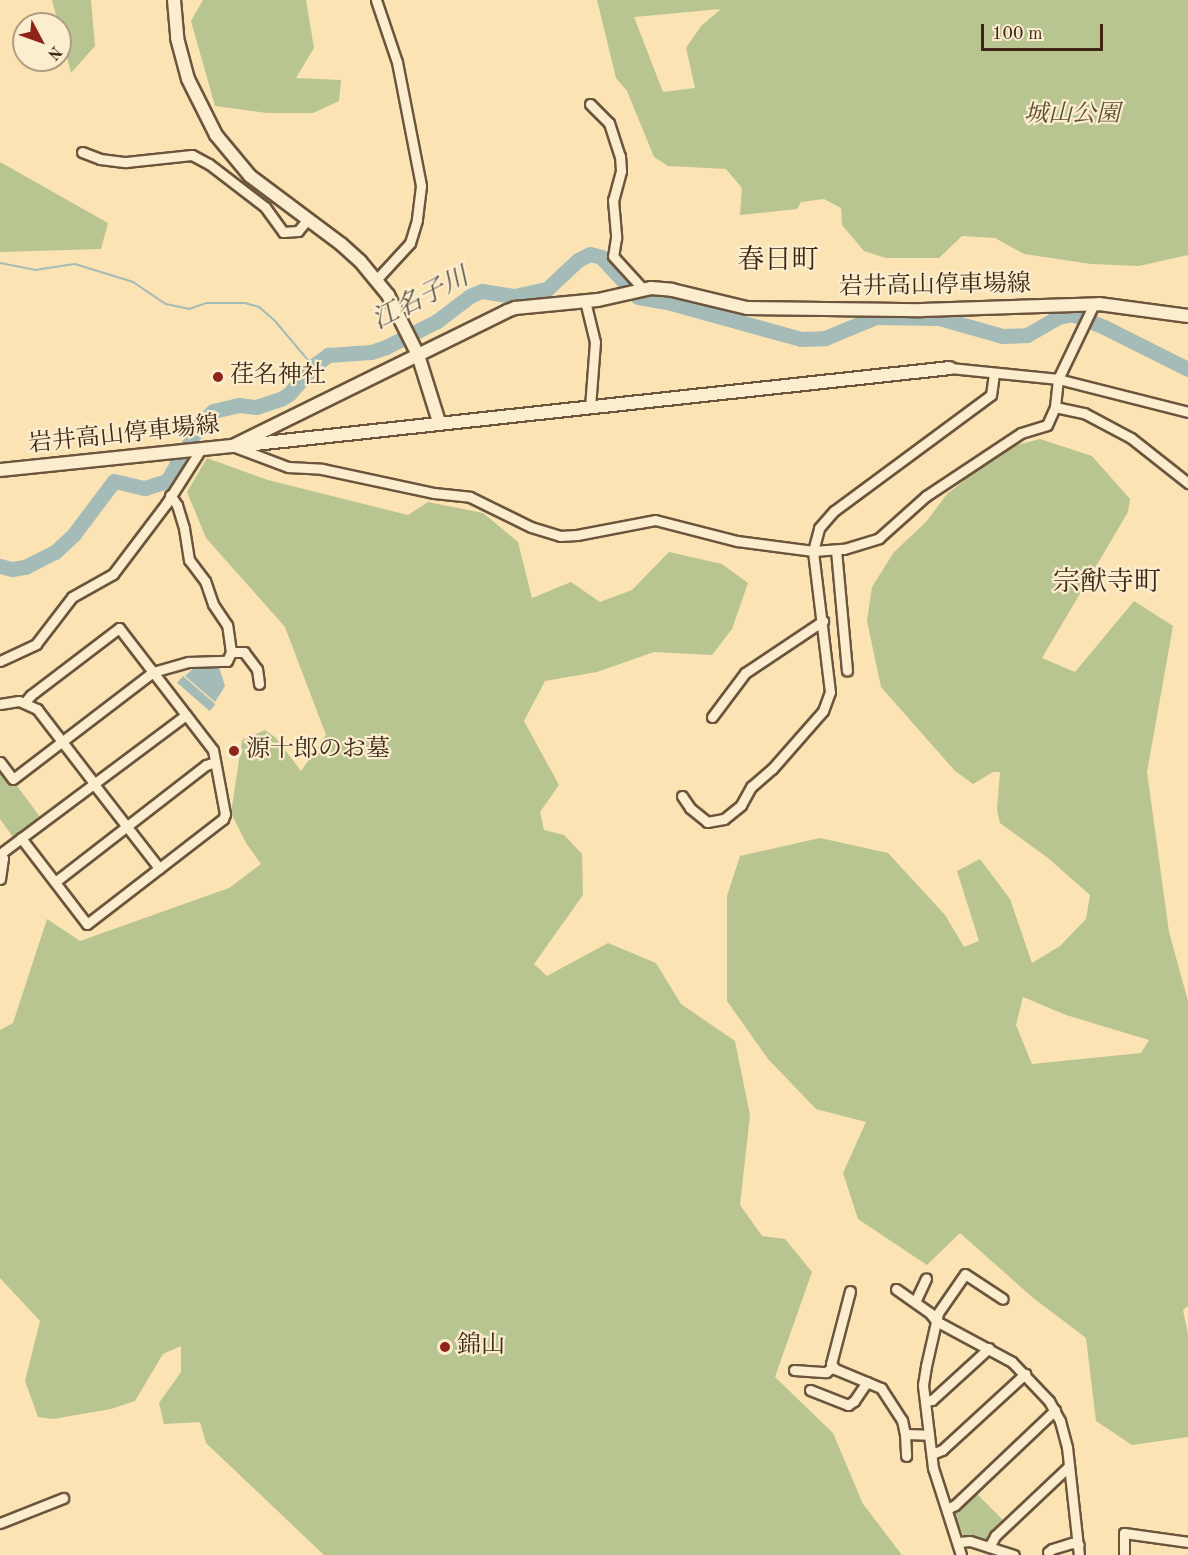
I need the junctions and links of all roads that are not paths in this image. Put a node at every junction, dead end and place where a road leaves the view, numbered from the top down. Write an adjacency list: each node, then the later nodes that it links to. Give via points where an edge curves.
1 (174, 0): 5 (street, via 181,57 211,126 250,176)
2 (376, 0): 6 (street, via 397,62 421,186 409,245)
3 (590, 104): 7 (street, via 609,123 620,156 621,171 613,200 613,256)
4 (81, 152): 5 (street, via 126,162 192,155 265,207 283,232 298,231)
5 (307, 220): 6 (street, via 341,244)
6 (376, 280): 11 (street, via 405,325)
7 (642, 290): 8 (street, 岩井高山停車場線); 9 (street, 岩井高山停車場線, via 666,289 747,308)
8 (585, 301): 11 (street, 岩井高山停車場線, via 515,308); 15 (street, via 595,342)
9 (1090, 314): 10 (street, 岩井高山停車場線); 14 (street)
10 (1188, 316)
11 (418, 355): 18 (street); 19 (street, 岩井高山停車場線)
12 (950, 368): 13 (street); 15 (street)
13 (994, 373): 14 (street); 25 (street, via 991,395 831,514 817,532)
14 (1058, 379): 16 (street); 17 (street)
15 (590, 407): 18 (street)
16 (1055, 407): 22 (street, via 1084,413 1131,438); 24 (street, via 1043,428 1021,433 926,496 879,538)
17 (1188, 412)
18 (439, 423): 19 (street)
19 (233, 446): 20 (street, 岩井高山停車場線); 25 (street, via 288,467 322,469 470,497 531,527 560,536 655,520 737,541)
20 (198, 448): 21 (street, 岩井高山停車場線); 23 (street)
21 (0, 470)
22 (1188, 483)
23 (170, 495): 27 (street, via 184,528 189,560 206,581 213,604 225,621); 28 (street, via 113,574 72,597 36,644)
24 (836, 550): 25 (street); 29 (street)
25 (813, 551): 26 (street)
26 (823, 621): 35 (street, via 746,673); 40 (street, via 830,692 823,711 772,769 754,783 741,805 724,819 707,822)
27 (231, 652): 30 (street, via 227,661 189,662); 31 (street, via 244,652 257,669)
28 (0, 661)
29 (847, 671)
30 (153, 672): 32 (street, via 119,628); 34 (street); 36 (street)
31 (259, 684)
32 (25, 702): 33 (street); 36 (street, via 42,713)
33 (0, 704)
34 (186, 715): 38 (street, via 213,750); 39 (street)
35 (712, 717)
36 (63, 740): 37 (street, via 13,779); 39 (street)
37 (0, 762)
38 (215, 762): 41 (street); 43 (street, via 225,817)
39 (94, 783): 41 (street); 42 (street)
40 (682, 796)
41 (126, 826): 43 (street); 45 (street)
42 (21, 838): 44 (street, via 0,854); 45 (street)
43 (159, 868): 45 (street, via 87,924)
44 (0, 879)
45 (55, 882)
46 (926, 1278): 50 (street)
47 (896, 1289): 50 (street)
48 (850, 1291): 53 (street)
49 (1003, 1299): 51 (street, via 965,1274 938,1312)
50 (915, 1302): 51 (street)
51 (936, 1321): 52 (street); 58 (street, via 923,1385)
52 (989, 1348): 55 (street); 58 (street, via 932,1400)
53 (832, 1367): 54 (street, via 826,1372); 56 (street)
54 (794, 1370)
55 (1025, 1374): 59 (street); 62 (street, via 942,1450)
56 (867, 1382): 57 (street, via 848,1405); 60 (street, via 883,1391 902,1420)
57 (810, 1390)
58 (925, 1401): 61 (street)
59 (1055, 1410): 64 (street, via 1064,1432); 66 (street)
60 (904, 1434): 61 (street); 63 (street)
61 (929, 1435): 62 (street)
62 (932, 1454): 66 (street)
63 (906, 1456)
64 (1069, 1466): 70 (street); 71 (street, via 995,1536)
65 (63, 1498): 67 (street)
66 (947, 1509): 68 (street)
67 (0, 1523)
68 (959, 1542): 71 (street); 73 (street)
69 (1188, 1542): 76 (street, via 1124,1533)
70 (1079, 1545): 72 (street); 75 (street)
71 (989, 1547): 74 (street)
72 (1048, 1552)
73 (961, 1555)
74 (1012, 1555)
75 (1079, 1555)
76 (1124, 1555)

